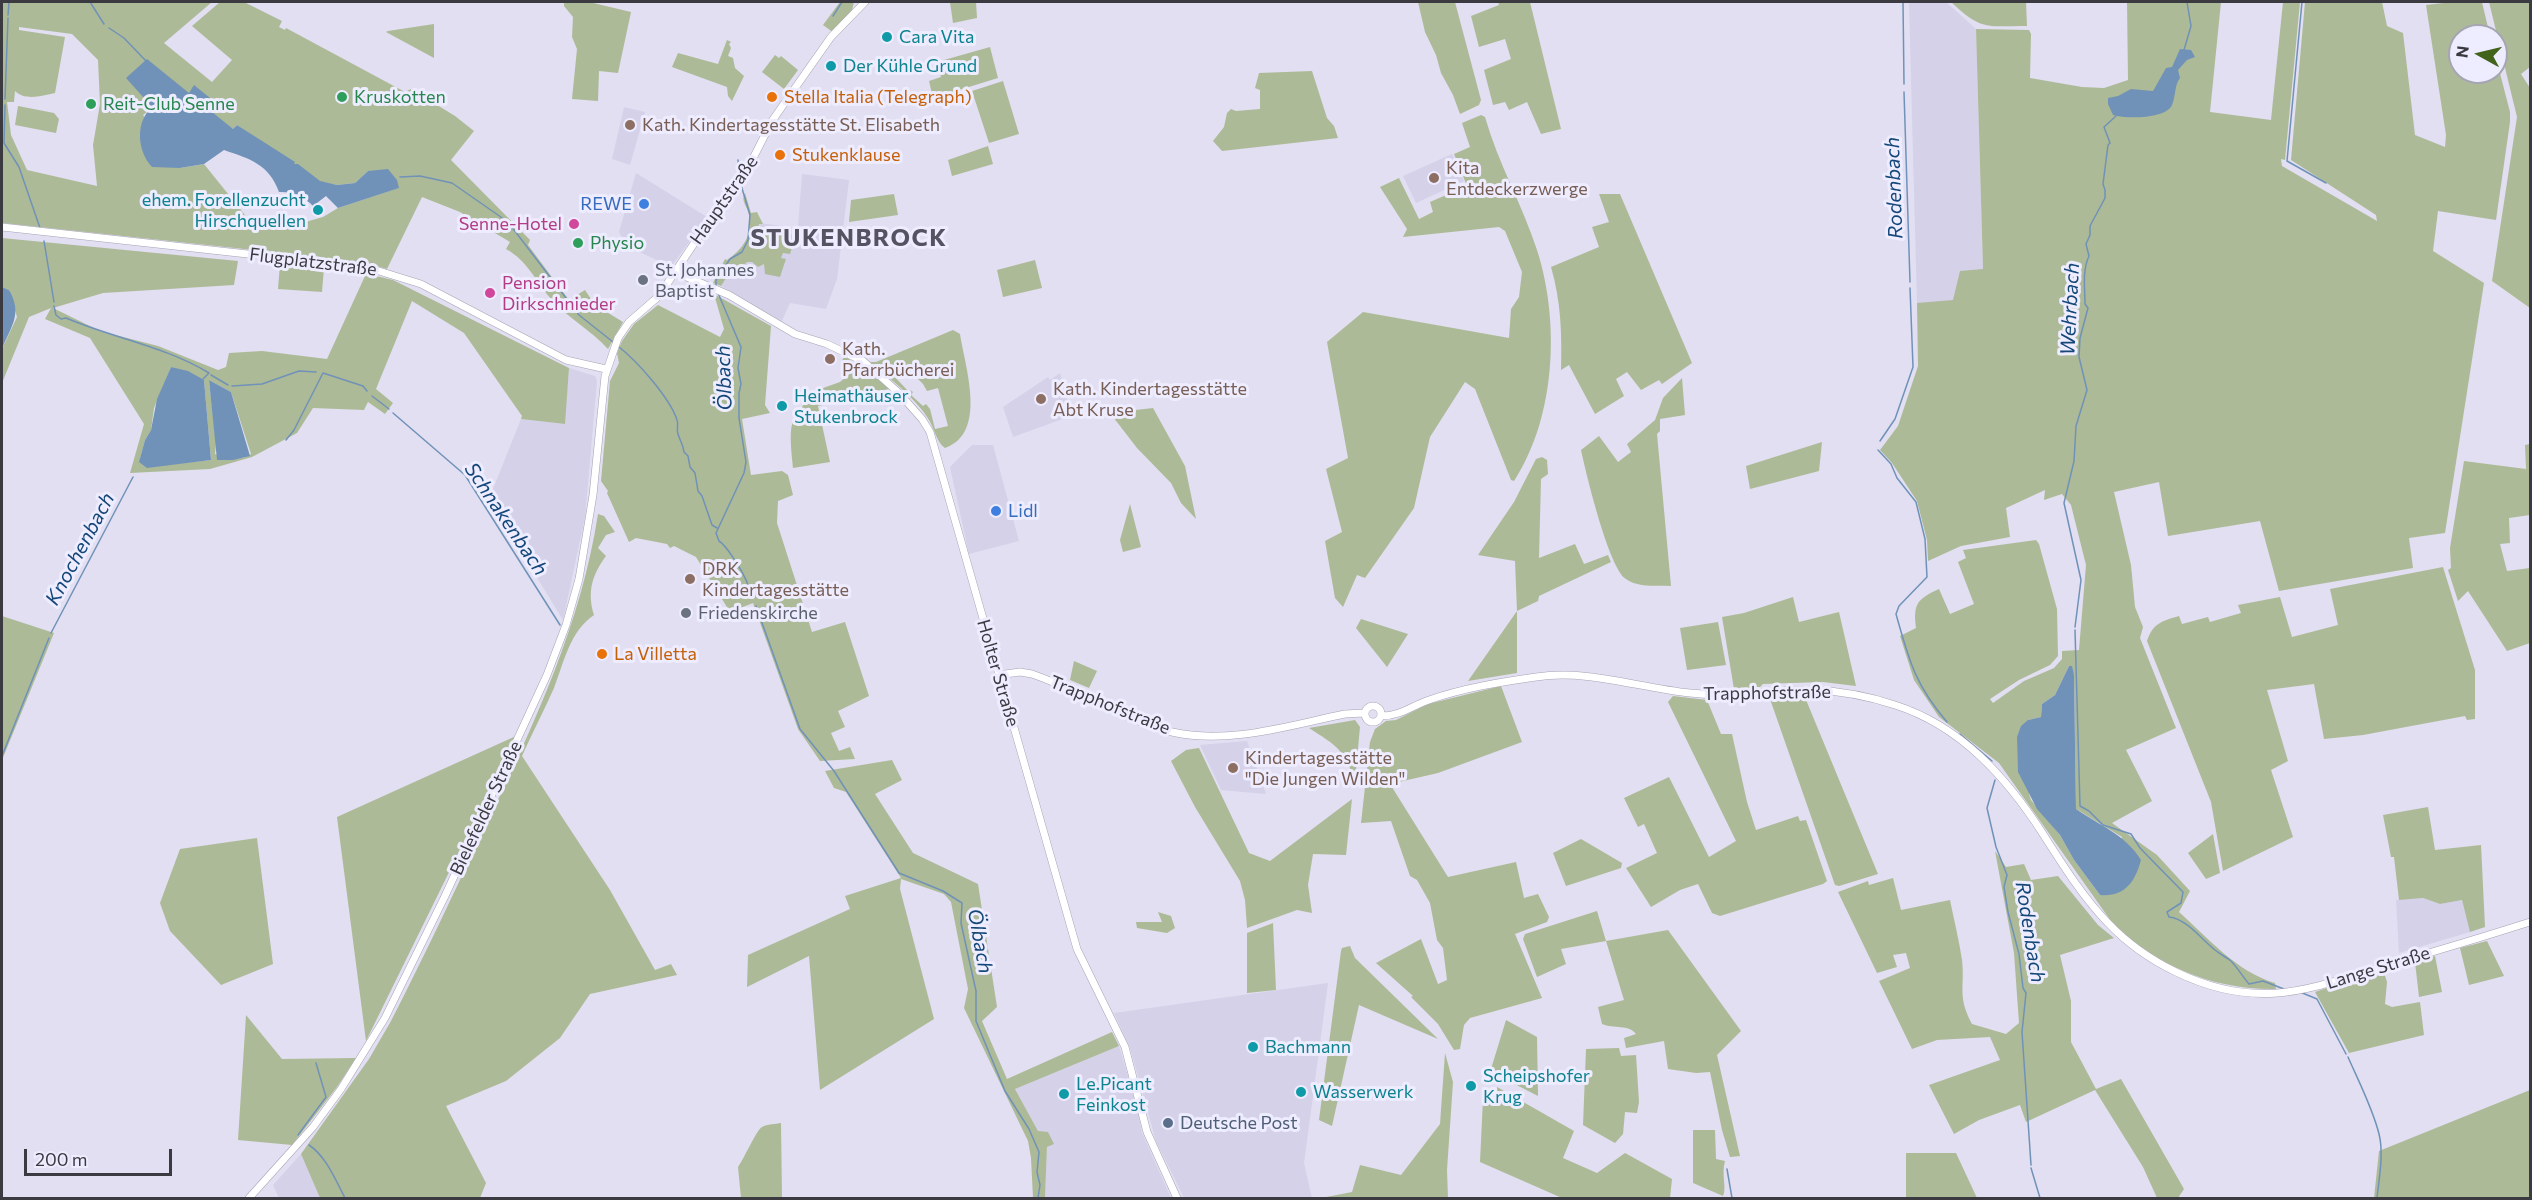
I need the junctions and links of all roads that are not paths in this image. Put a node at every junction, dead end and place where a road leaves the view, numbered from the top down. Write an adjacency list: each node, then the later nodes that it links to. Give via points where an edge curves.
1 (865, 2): 3 (street, Hauptstraße, via 830,40 779,112 740,183)
2 (2, 227): 4 (street, Flugplatzstraße, via 366,267 421,284 566,360)
3 (675, 272): 4 (street, Hauptstraße, via 659,296 629,322); 5 (street, Holter Straße, via 716,289 795,334 863,361 922,418 936,448)
4 (606, 369): 10 (street, Bielefelder Straße, via 587,538 566,625 547,675 385,1018 313,1127)
5 (998, 675): 6 (street, Trapphofstraße, via 1032,674 1152,725 1195,735 1230,736); 11 (street, Holter Straße, via 1077,950 1125,1047 1147,1132)
6 (1364, 713): 7 (street, via 1370,722); 7 (street, via 1375,706)
7 (1381, 716): 9 (street, Trapphofstraße, via 1395,716 1426,700 1451,694 1567,674 1710,695 1833,691 1898,706 1950,733 1990,765 2023,803 2091,905 2123,937 2162,965)
8 (2530, 922): 9 (street, Lange Straße, via 2314,987 2258,995)
9 (2222, 990)
10 (249, 1198)
11 (1177, 1198)

